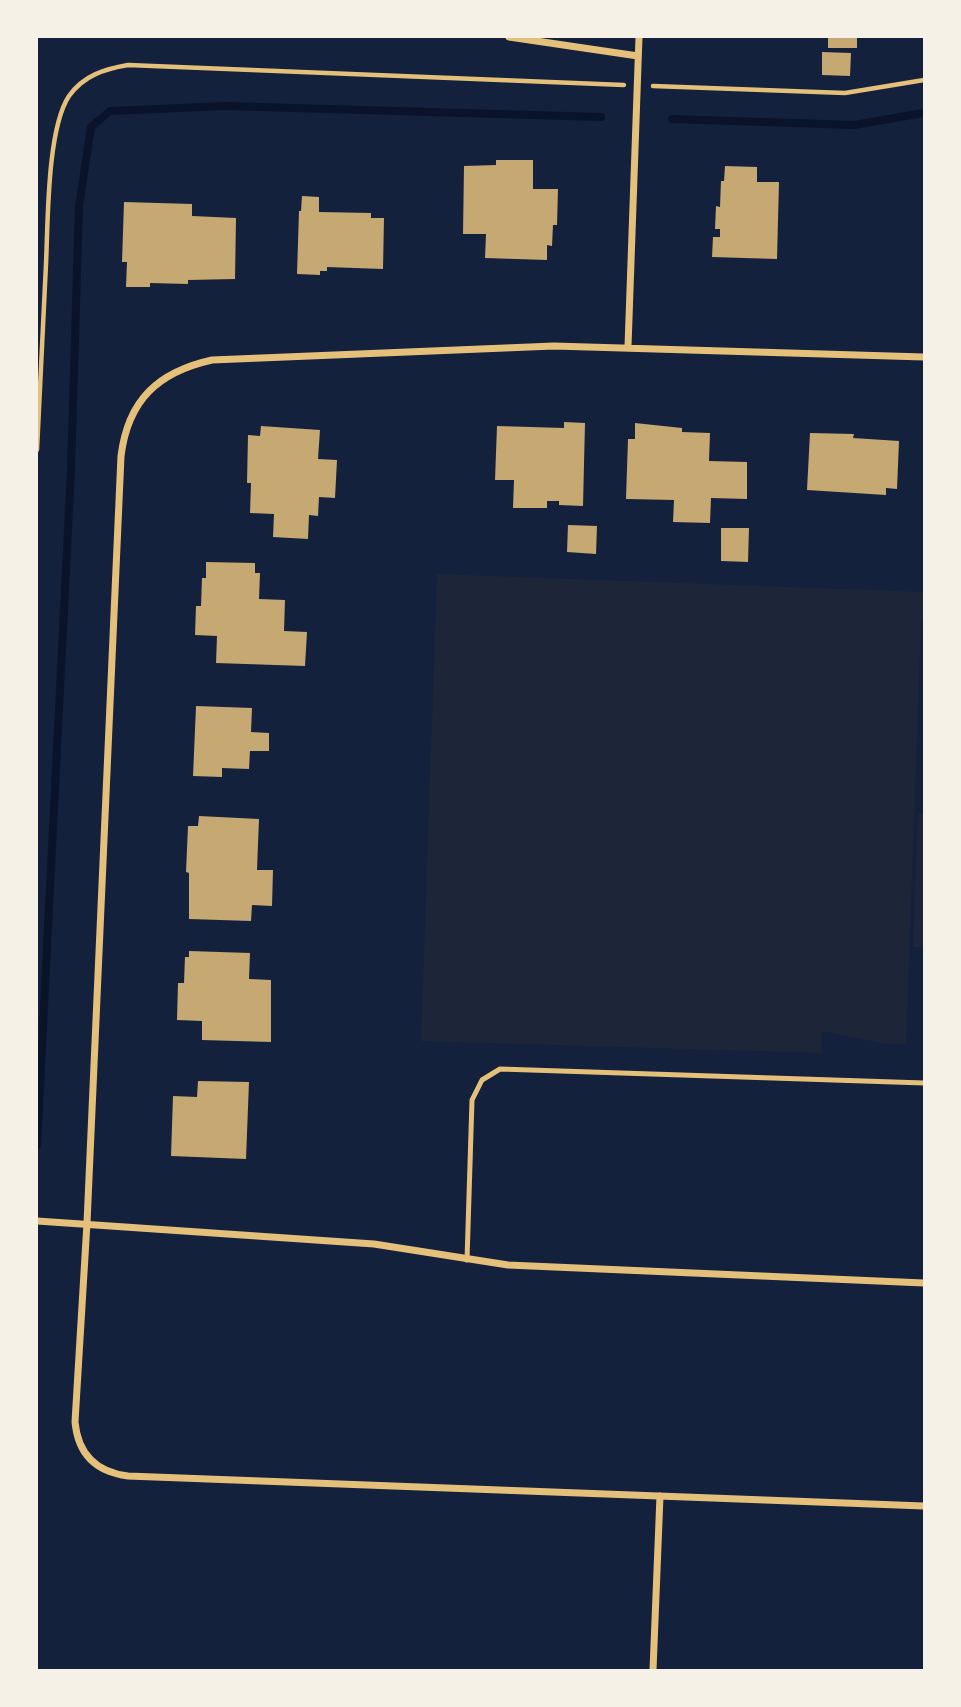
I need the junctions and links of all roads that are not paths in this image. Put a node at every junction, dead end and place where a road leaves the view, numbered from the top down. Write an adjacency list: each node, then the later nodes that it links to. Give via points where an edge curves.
1 (509, 37): 3 (street)
2 (639, 37): 3 (street)
3 (638, 56): 4 (street)
4 (628, 346): 5 (street); 8 (street, via 212,360 177,370 147,392 136,407 121,456)
5 (924, 357)
6 (924, 1083): 9 (lane, via 500,1069 482,1080 472,1101)
7 (37, 1221): 8 (street)
8 (87, 1223): 9 (street, via 374,1244); 11 (street, via 75,1422 88,1458 106,1472)
9 (467, 1260): 10 (street, via 550,1268)
10 (924, 1283)
11 (660, 1496): 12 (street); 13 (street)
12 (924, 1506)
13 (653, 1670)

